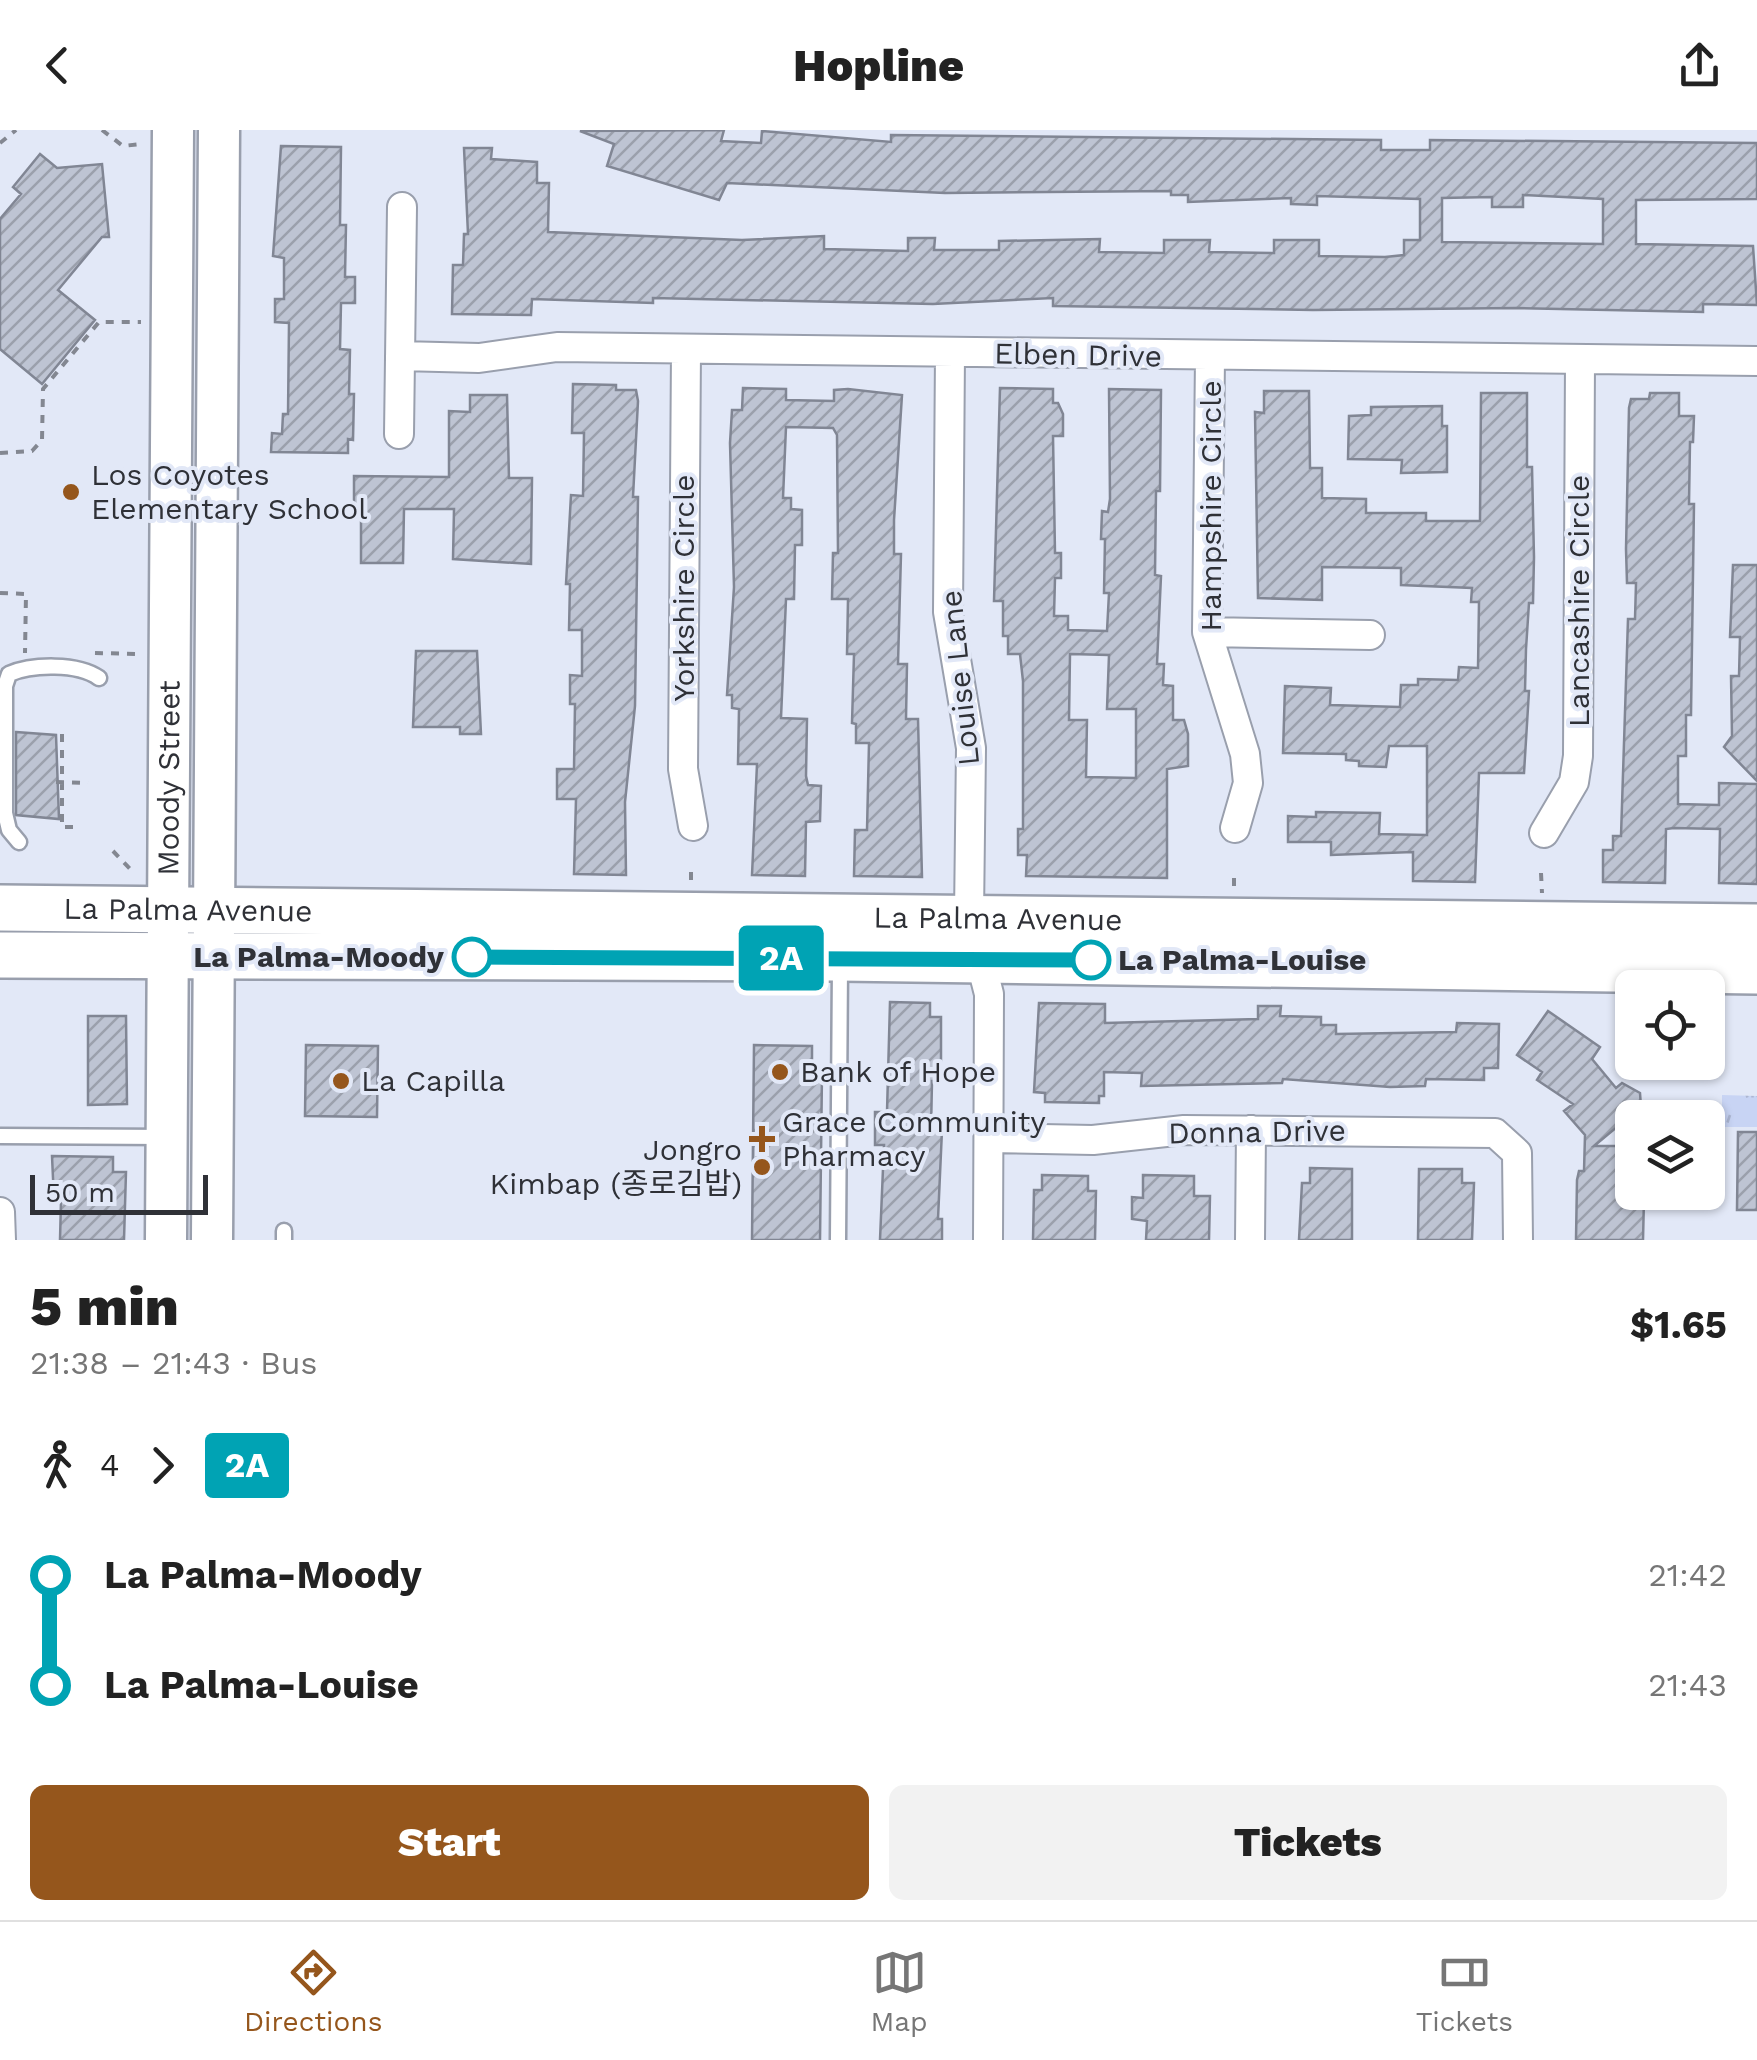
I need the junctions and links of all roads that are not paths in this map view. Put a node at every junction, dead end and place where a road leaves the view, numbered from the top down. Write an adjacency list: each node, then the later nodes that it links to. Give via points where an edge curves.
1 (219, 130): 11 (main road, Moody Street)
2 (160, 137): 10 (main road, Moody Street)
3 (402, 208): 6 (street)
4 (686, 350): 5 (street, Elben Drive); 6 (street, Elben Drive, via 556,347 479,358); 16 (street, Yorkshire Circle, via 683,769)
5 (950, 354): 7 (street, Elben Drive); 23 (street, Louise Lane, via 948,612 971,748)
6 (400, 356): 12 (street)
7 (1210, 357): 8 (street, Elben Drive); 13 (street, Hampshire Circle)
8 (1580, 360): 9 (street, Elben Drive); 18 (street, Lancashire Circle, via 1578,756 1574,782)
9 (1757, 361)
10 (172, 374): 11 (main road); 21 (main road, Moody Street)
11 (217, 375): 22 (main road, Moody Street)
12 (399, 434)
13 (1207, 632): 14 (street); 17 (street, Hampshire Circle, via 1245,754 1248,783)
14 (1370, 635)
15 (99, 678): 19 (lane, via 86,668 10,674 5,812)
16 (693, 826)
17 (1234, 828)
18 (1544, 833)
19 (19, 842)
20 (0, 908): 21 (main road, La Palma Avenue)
21 (166, 910): 22 (main road, La Palma Avenue); 27 (main road, Moody Street)
22 (213, 911): 24 (main road, La Palma Avenue); 28 (main road, Moody Street)
23 (969, 916): 24 (main road, La Palma Avenue); 25 (main road, La Palma Avenue); 30 (street, Louise Lane)
24 (706, 920): 28 (main road, La Palma Avenue); 29 (main road, La Palma Avenue)
25 (1757, 926)
26 (0, 955): 27 (main road, La Palma Avenue)
27 (166, 956): 28 (main road, La Palma Avenue); 34 (main road, Moody Street)
28 (212, 956): 39 (main road, Moody Street)
29 (840, 958): 30 (main road, La Palma Avenue); 40 (lane)
30 (980, 960): 31 (main road, La Palma Avenue); 35 (street, Louise Lane, via 989,994)
31 (1757, 970)
32 (1250, 1130): 35 (street, Donna Drive, via 1093,1140); 42 (street); 43 (street, Donna Drive, via 1495,1133 1517,1153)
33 (0, 1136): 34 (lane)
34 (166, 1137): 38 (main road, Moody Street)
35 (989, 1138): 41 (street, Louise Lane)
36 (0, 1212): 37 (street)
37 (1, 1240)
38 (166, 1240)
39 (212, 1240)
40 (838, 1240)
41 (988, 1240)
42 (1250, 1240)
43 (1518, 1240)

